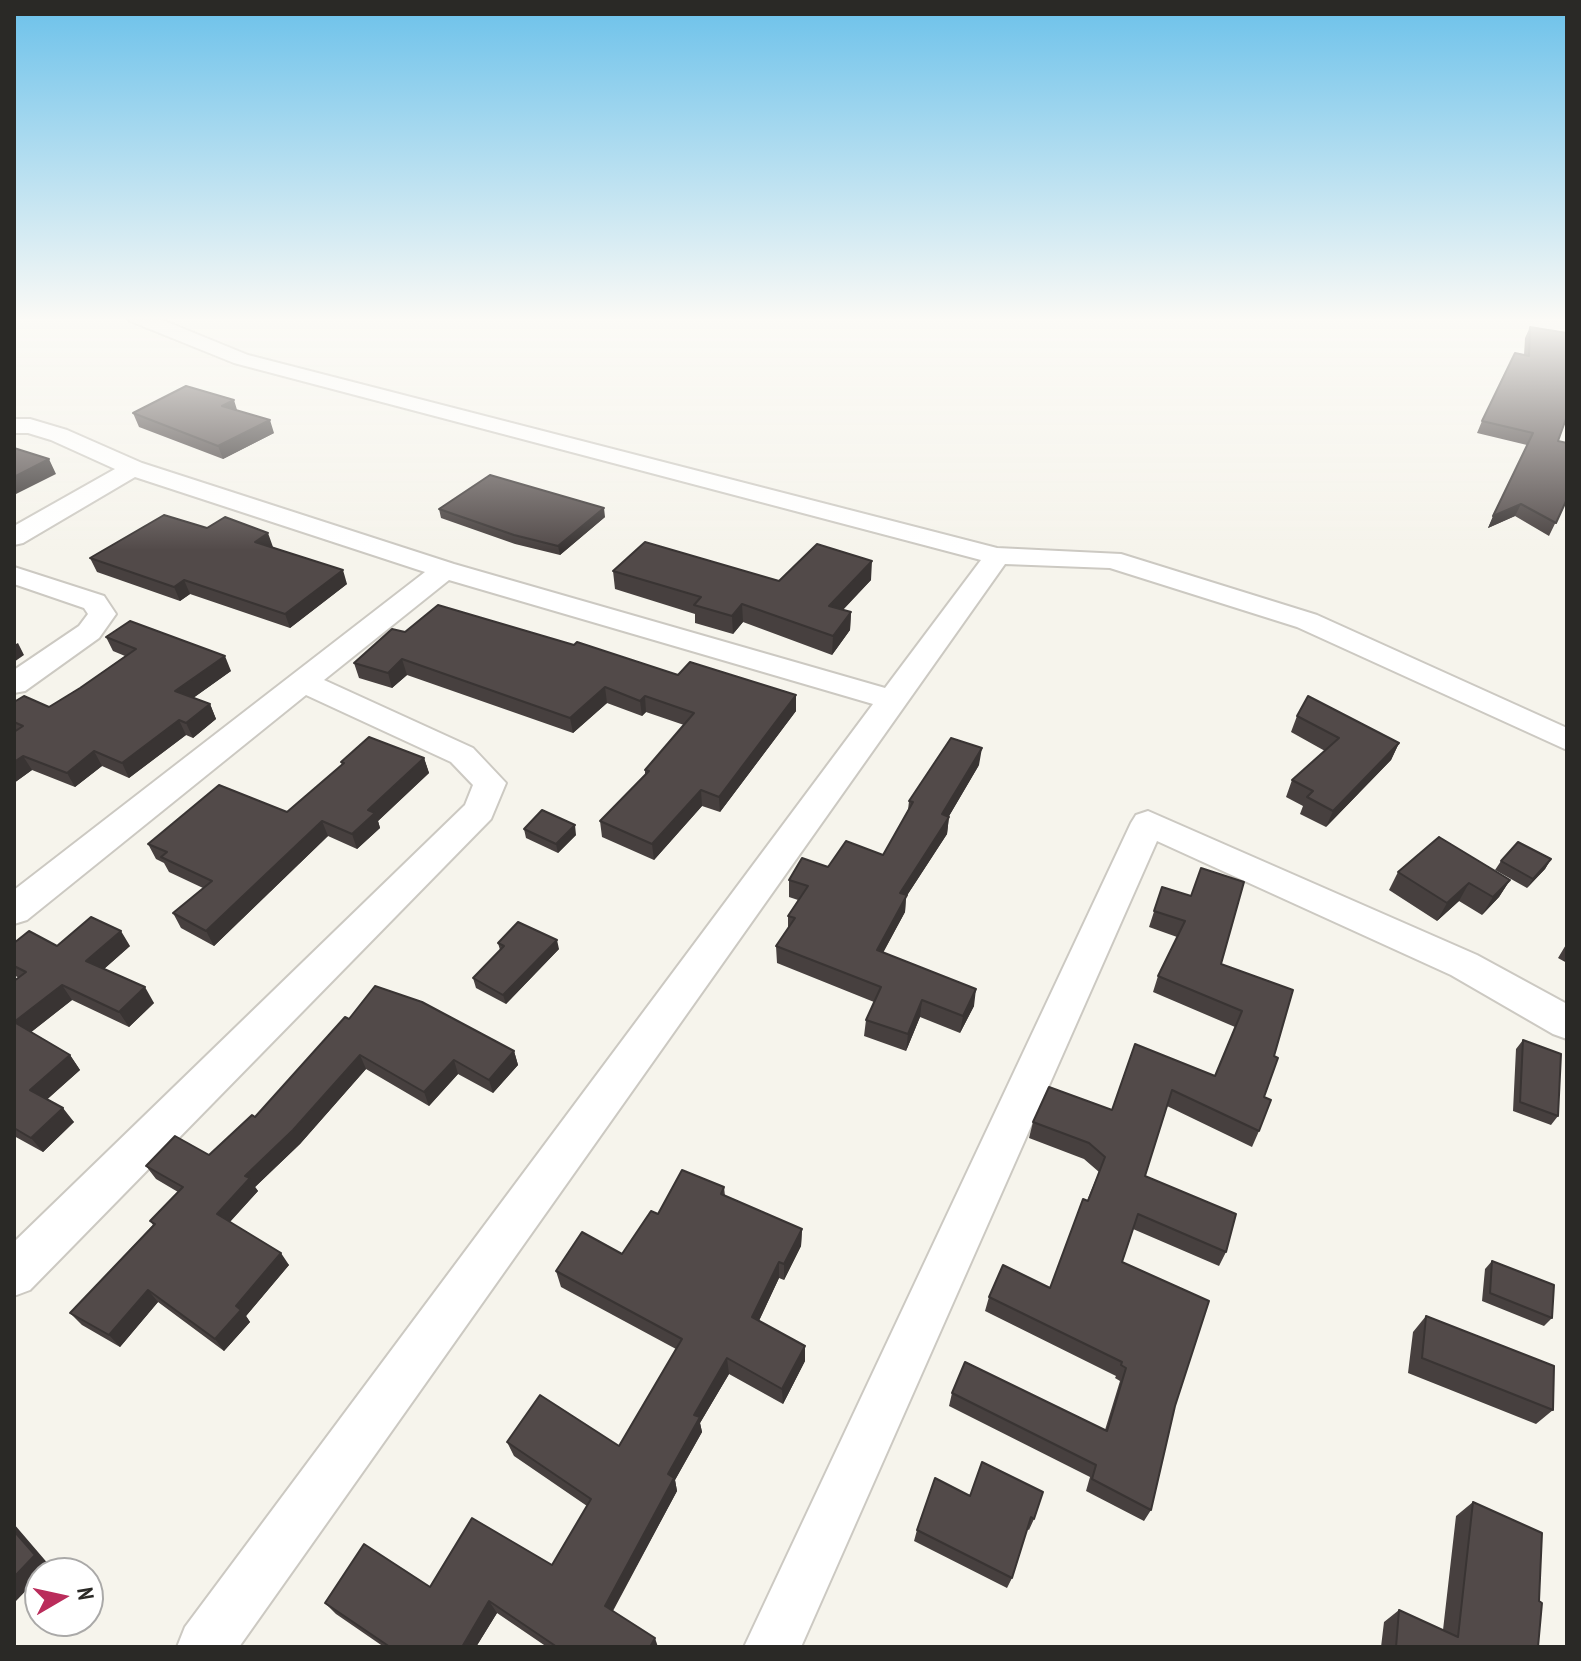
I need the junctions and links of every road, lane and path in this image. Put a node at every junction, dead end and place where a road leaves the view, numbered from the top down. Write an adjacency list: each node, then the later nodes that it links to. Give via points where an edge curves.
1 (377, 395): 5 (street)
2 (14, 426): 3 (street, via 59,435)
3 (133, 468): 4 (street); 6 (street)
4 (14, 537)
5 (997, 556): 10 (street); 11 (street, via 1112,560 1307,621)
6 (445, 570): 8 (street); 10 (street)
7 (14, 575): 9 (street, via 94,602 102,614 89,632)
8 (303, 682): 12 (street); 14 (street, via 462,755 490,783 479,811)
9 (14, 684)
10 (892, 700): 15 (street)
11 (1567, 740)
12 (14, 910)
13 (1567, 1023): 16 (street, via 1464,965 1148,823)
14 (14, 1274)
15 (205, 1647)
16 (772, 1647)

